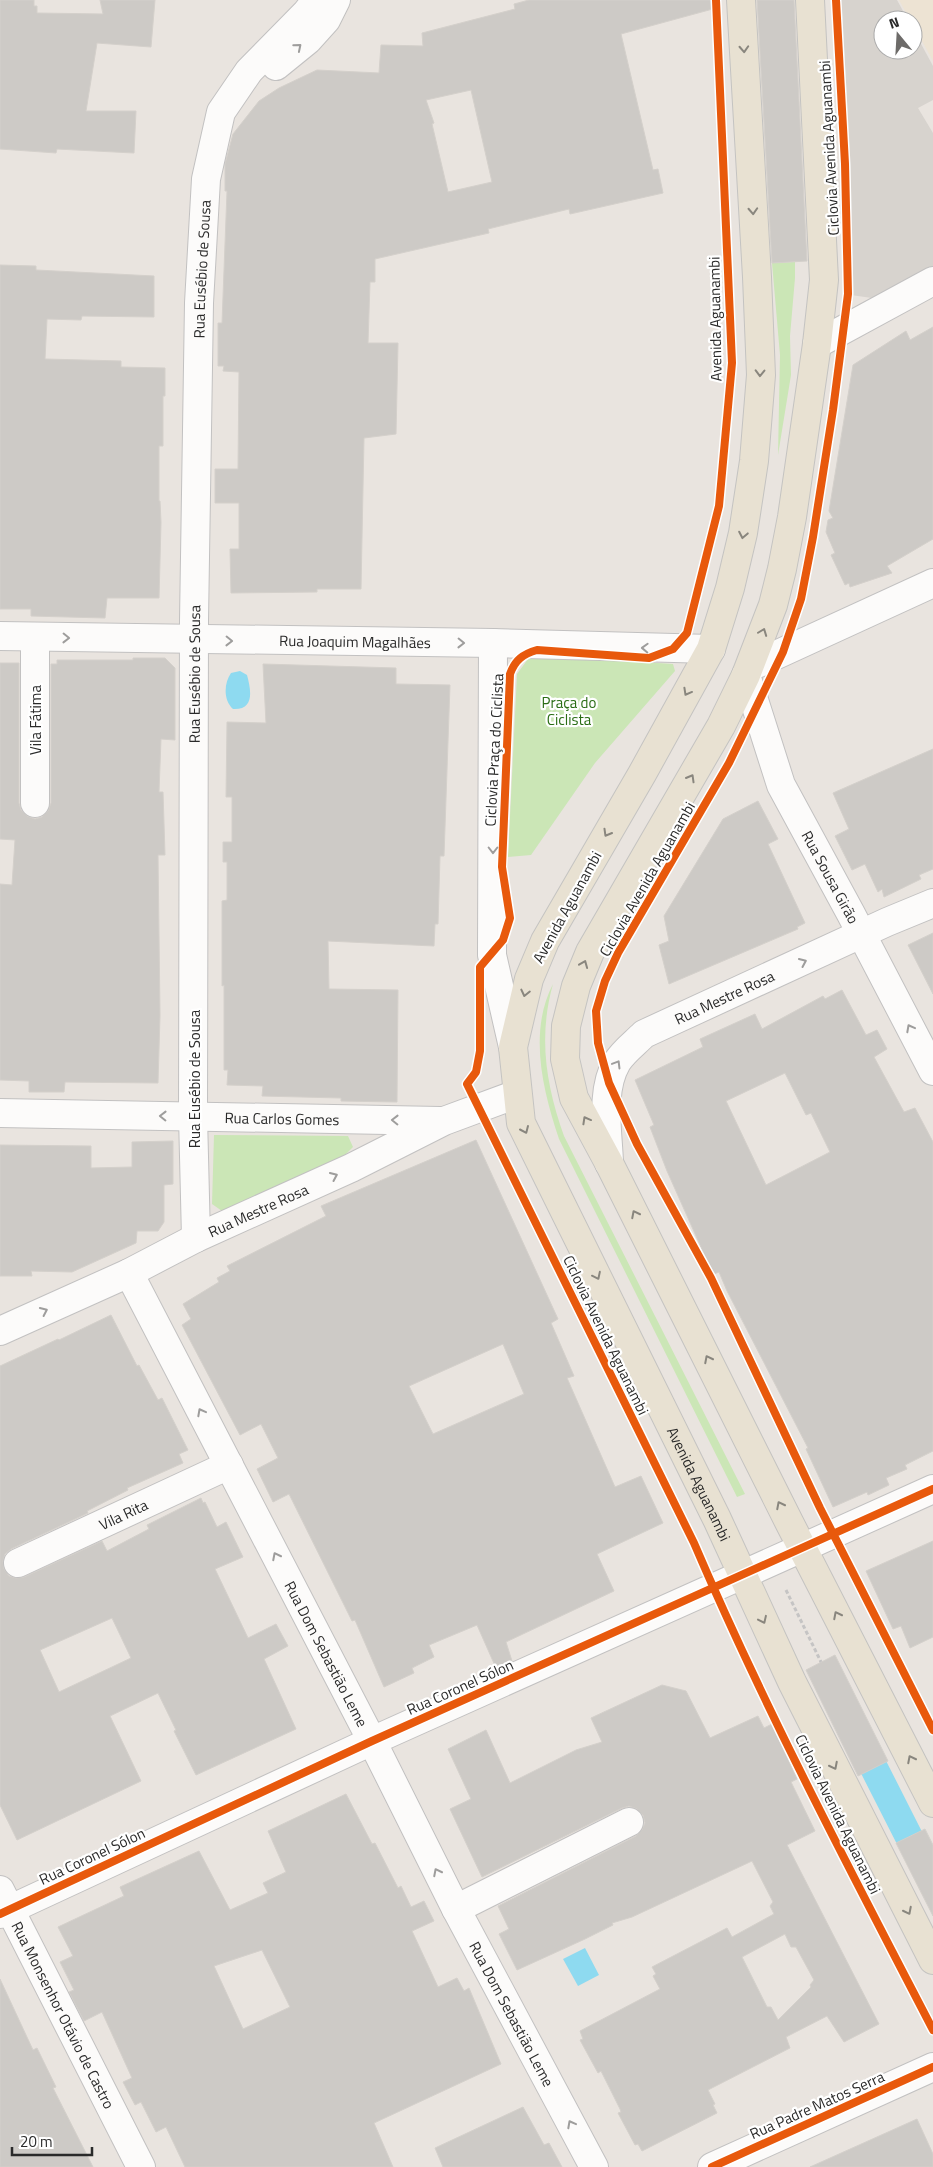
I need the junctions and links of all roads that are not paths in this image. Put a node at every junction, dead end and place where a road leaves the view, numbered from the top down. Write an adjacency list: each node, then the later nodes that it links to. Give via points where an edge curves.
1 (741, 0): 11 (main road, Avenida Aguanambi, one-way to 11, via 760,375 754,461 743,533)
2 (810, 0): 5 (main road, via 824,280)
3 (335, 1): 9 (street, Rua Eusébio de Sousa, via 297,22 249,71 221,112 206,179 199,303)
4 (933, 281): 5 (street)
5 (817, 344): 12 (main road, one-way to 5, via 773,605 782,569)
6 (933, 583): 12 (street)
7 (0, 636): 8 (street, Rua Joaquim Magalhães)
8 (35, 637): 9 (street, Rua Joaquim Magalhães, one-way to 9); 13 (street, Vila Fátima)
9 (194, 641): 10 (street, Rua Joaquim Magalhães, one-way to 10); 20 (street, Rua Eusébio de Sousa)
10 (493, 644): 11 (street, Rua Joaquim Magalhães, one-way to 10); 16 (street, one-way to 16, via 492,954)
11 (711, 649): 16 (main road, Avenida Aguanambi, one-way to 16, via 544,941 529,979)
12 (748, 671): 15 (street, Rua Sousa Girão, via 780,785); 22 (main road, one-way to 12, via 574,1098 565,1059 566,1026 576,986 590,952 721,726)
13 (35, 803)
14 (933, 903): 15 (street, Rua Mestre Rosa)
15 (861, 935): 17 (street, Rua Sousa Girão, one-way to 15); 22 (street, Rua Mestre Rosa, one-way to 15, via 608,1083 617,1061 644,1034)
16 (513, 1048): 18 (main road, Avenida Aguanambi)
17 (933, 1071)
18 (517, 1094): 21 (street, Rua Mestre Rosa); 30 (main road, Avenida Aguanambi, one-way to 30, via 525,1132 717,1519)
19 (0, 1114): 20 (street, Rua Carlos Gomes, one-way to 19)
20 (193, 1116): 21 (street, Rua Carlos Gomes, one-way to 20); 23 (street, Rua Eusébio de Sousa)
21 (444, 1121): 23 (street, Rua Mestre Rosa, one-way to 21, via 351,1168)
22 (609, 1163): 28 (main road, one-way to 22)
23 (196, 1238): 24 (street, Rua Mestre Rosa)
24 (129, 1273): 25 (street, Rua Mestre Rosa, one-way to 24); 26 (street, Rua Dom Sebastião Leme, one-way to 24)
25 (0, 1331)
26 (229, 1464): 29 (street, Vila Rita); 31 (street, Rua Dom Sebastião Leme, one-way to 26)
27 (933, 1489): 28 (street, Rua Coronel Sólon)
28 (802, 1548): 30 (street, Rua Coronel Sólon); 32 (main road, one-way to 28)
29 (18, 1563)
30 (742, 1576): 31 (street, Rua Coronel Sólon); 36 (main road, Avenida Aguanambi, one-way to 36)
31 (372, 1741): 34 (street, Rua Coronel Sólon); 35 (street, Rua Dom Sebastião Leme, one-way to 31)
32 (933, 1802)
33 (629, 1822): 35 (street)
34 (4, 1905): 38 (street, Rua Monsenhor Otávio de Castro)
35 (456, 1909): 39 (street, Rua Dom Sebastião Leme, one-way to 35)
36 (933, 1960)
37 (933, 2067): 40 (street, Rua Padre Matos Serra)
38 (141, 2167)
39 (594, 2167)
40 (712, 2167)

